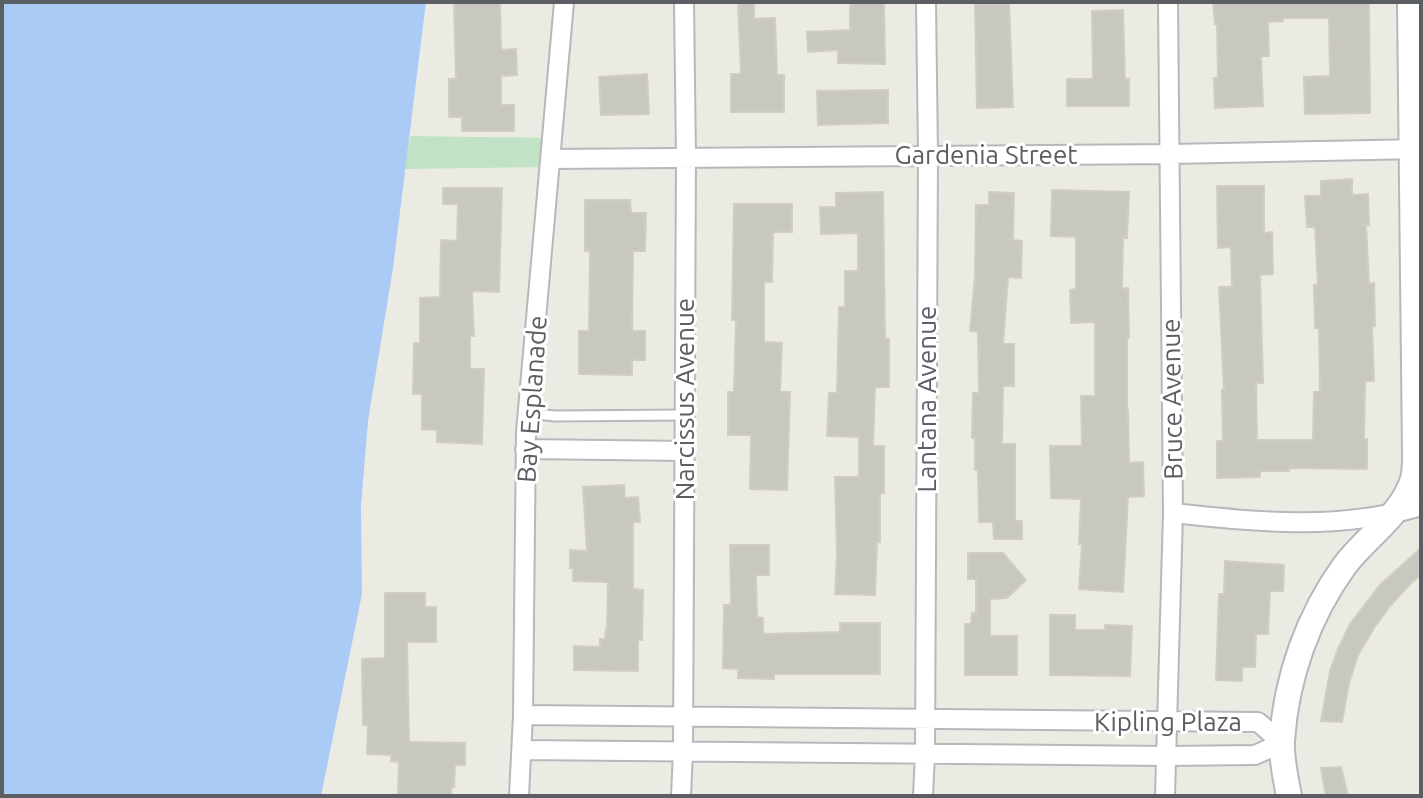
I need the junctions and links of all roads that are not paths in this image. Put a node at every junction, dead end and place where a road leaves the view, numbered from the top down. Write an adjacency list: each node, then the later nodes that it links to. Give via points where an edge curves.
1 (564, 2): 10 (street, Bay Esplanade)
2 (684, 2): 9 (street, Narcissus Avenue)
3 (926, 2): 8 (street, Lantana Avenue)
4 (1168, 2): 7 (street, Bruce Avenue)
5 (1410, 2): 6 (street)
6 (1416, 149): 7 (street, Gardenia Street); 17 (street, via 1415,455 1406,496)
7 (1170, 154): 8 (street, Gardenia Street); 16 (street, Bruce Avenue)
8 (928, 155): 9 (street, Gardenia Street); 20 (street, Lantana Avenue)
9 (686, 158): 10 (street, Gardenia Street); 12 (street, Narcissus Avenue)
10 (551, 159): 11 (street, Bay Esplanade)
11 (527, 413): 12 (lane); 13 (street, Bay Esplanade)
12 (685, 415): 14 (street, Narcissus Avenue)
13 (525, 449): 14 (street); 18 (street, Bay Esplanade)
14 (686, 451): 19 (street, Narcissus Avenue)
15 (1421, 506): 17 (street)
16 (1173, 513): 17 (street, via 1284,523); 21 (street, Bruce Avenue)
17 (1392, 515): 22 (street, via 1370,535 1320,603 1291,680)
18 (523, 715): 19 (street, Kipling Plaza); 23 (street, Bay Esplanade)
19 (682, 717): 20 (street, Kipling Plaza); 24 (street, Narcissus Avenue)
20 (925, 719): 21 (street, Kipling Plaza); 25 (street, Lantana Avenue)
21 (1167, 722): 22 (street, Kipling Plaza, via 1258,722); 26 (street, Bruce Avenue)
22 (1282, 743): 26 (street, Kipling Plaza, via 1255,755); 31 (street)
23 (522, 750): 24 (street, Kipling Plaza); 27 (street, Bay Esplanade)
24 (683, 751): 25 (street, Kipling Plaza); 28 (street, Narcissus Avenue)
25 (925, 754): 26 (street, Kipling Plaza); 29 (street, Lantana Avenue)
26 (1166, 756): 30 (street, Bruce Avenue)
27 (519, 796)
28 (681, 796)
29 (923, 796)
30 (1165, 796)
31 (1289, 796)

